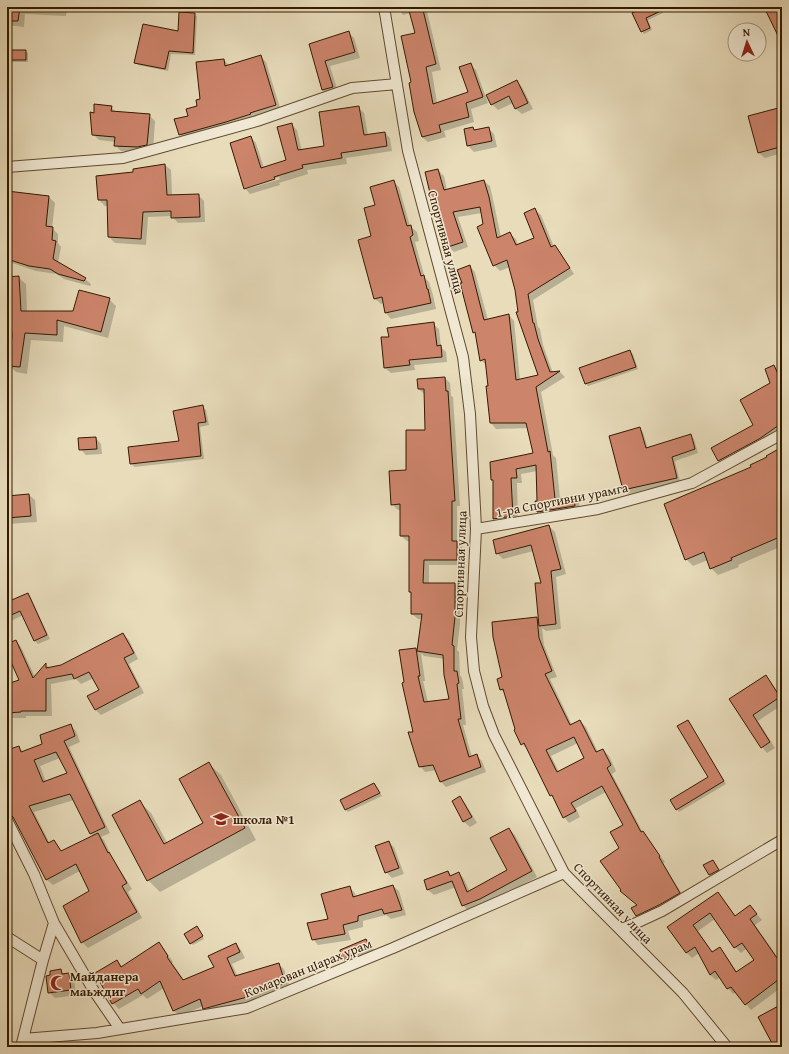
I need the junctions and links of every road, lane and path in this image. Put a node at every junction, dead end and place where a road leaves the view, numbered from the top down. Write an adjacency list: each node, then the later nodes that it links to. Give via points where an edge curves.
1 (384, 7): 2 (street, Спортивная улица)
2 (397, 84): 3 (street, via 352,88 257,121 123,158); 5 (street, Спортивная улица, via 408,151 463,357 470,414)
3 (7, 168)
4 (782, 434): 5 (street, 1-ра Спортивни урамга, via 692,483 598,509)
5 (476, 529): 8 (street, Спортивная улица, via 471,637 474,671 494,735)
6 (7, 820): 9 (street, via 34,874)
7 (782, 840): 10 (street, via 662,911)
8 (564, 873): 10 (street, Спортивная улица); 13 (street, Комарован цIарах урам, via 393,948 247,1008)
9 (54, 924): 12 (street); 13 (street)
10 (621, 930): 15 (street, Спортивная улица, via 683,993)
11 (7, 937): 12 (street)
12 (43, 960): 14 (street)
13 (120, 1029): 14 (street, Комарован цIарах урам)
14 (22, 1043)
15 (728, 1047)

